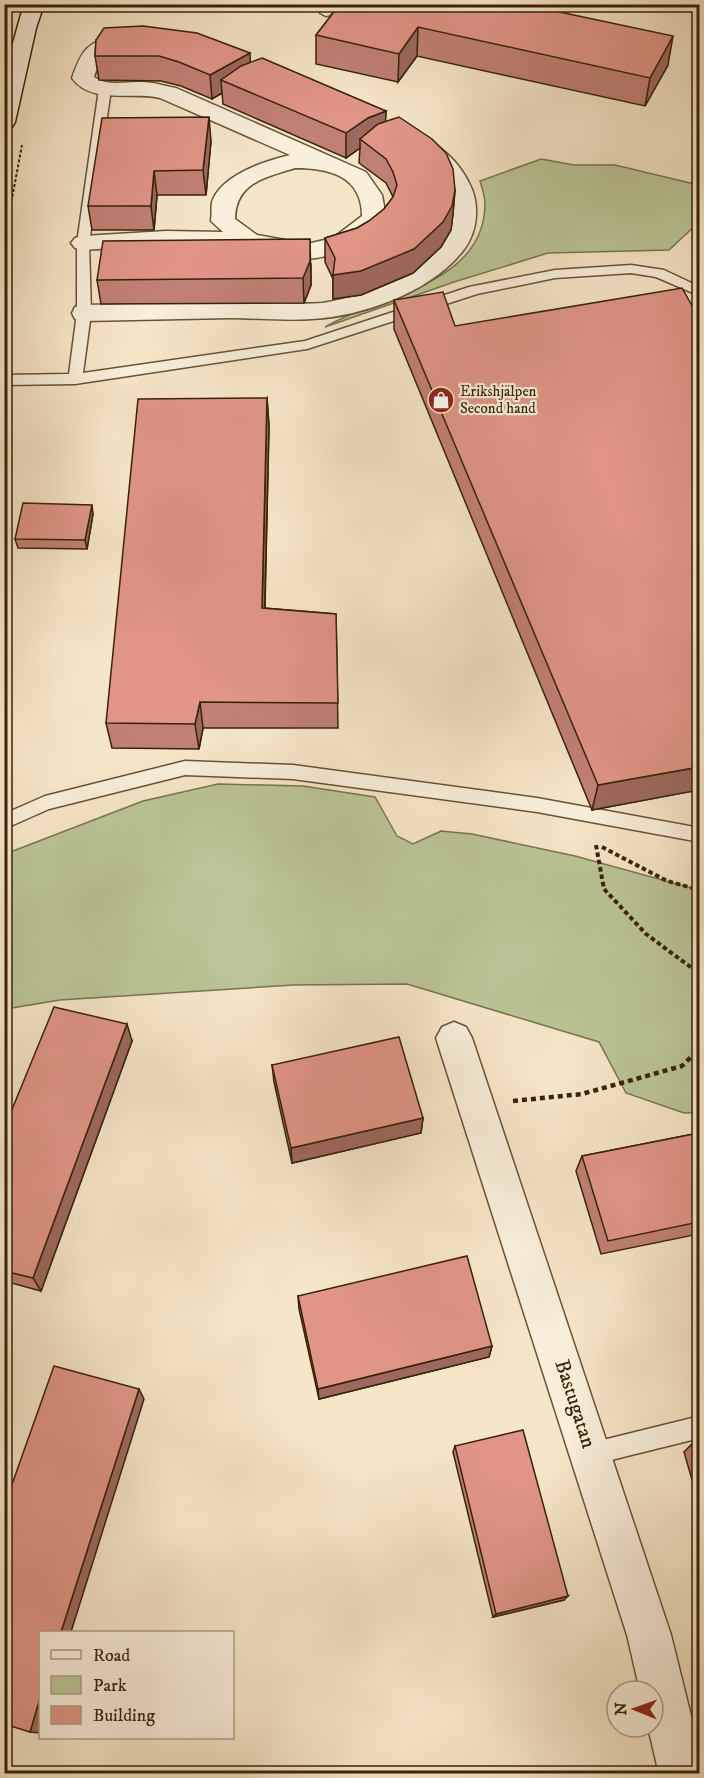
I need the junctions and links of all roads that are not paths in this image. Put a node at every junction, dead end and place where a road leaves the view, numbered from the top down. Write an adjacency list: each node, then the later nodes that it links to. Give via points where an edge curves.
1 (34, 4): 4 (street)
2 (162, 45): 3 (street, via 101,46 93,51 83,78 88,84)
3 (105, 89): 6 (street, via 144,88 168,93); 8 (lane)
4 (4, 122)
5 (406, 136): 12 (street, via 437,156 459,181 466,208 463,231 446,258 420,279 389,293 328,309)
6 (324, 161): 7 (street, via 293,161 237,184 224,202 223,221); 7 (street, via 358,177 370,189 374,218 341,245 314,251 286,250)
7 (250, 241): 8 (street, via 160,237)
8 (83, 243): 12 (lane)
9 (659, 273): 10 (lane); 11 (lane); 13 (lane, via 631,269 555,274 474,290 307,345)
10 (699, 282)
11 (699, 292)
12 (84, 313): 13 (lane)
13 (75, 379): 14 (lane)
14 (4, 380)
15 (4, 822): 16 (lane, via 45,803 185,768 293,772 537,805)
16 (699, 835)
17 (454, 1038): 19 (street, Bastugatan)
18 (699, 1427): 19 (lane)
19 (591, 1454): 20 (street, Bastugatan)
20 (687, 1763)

